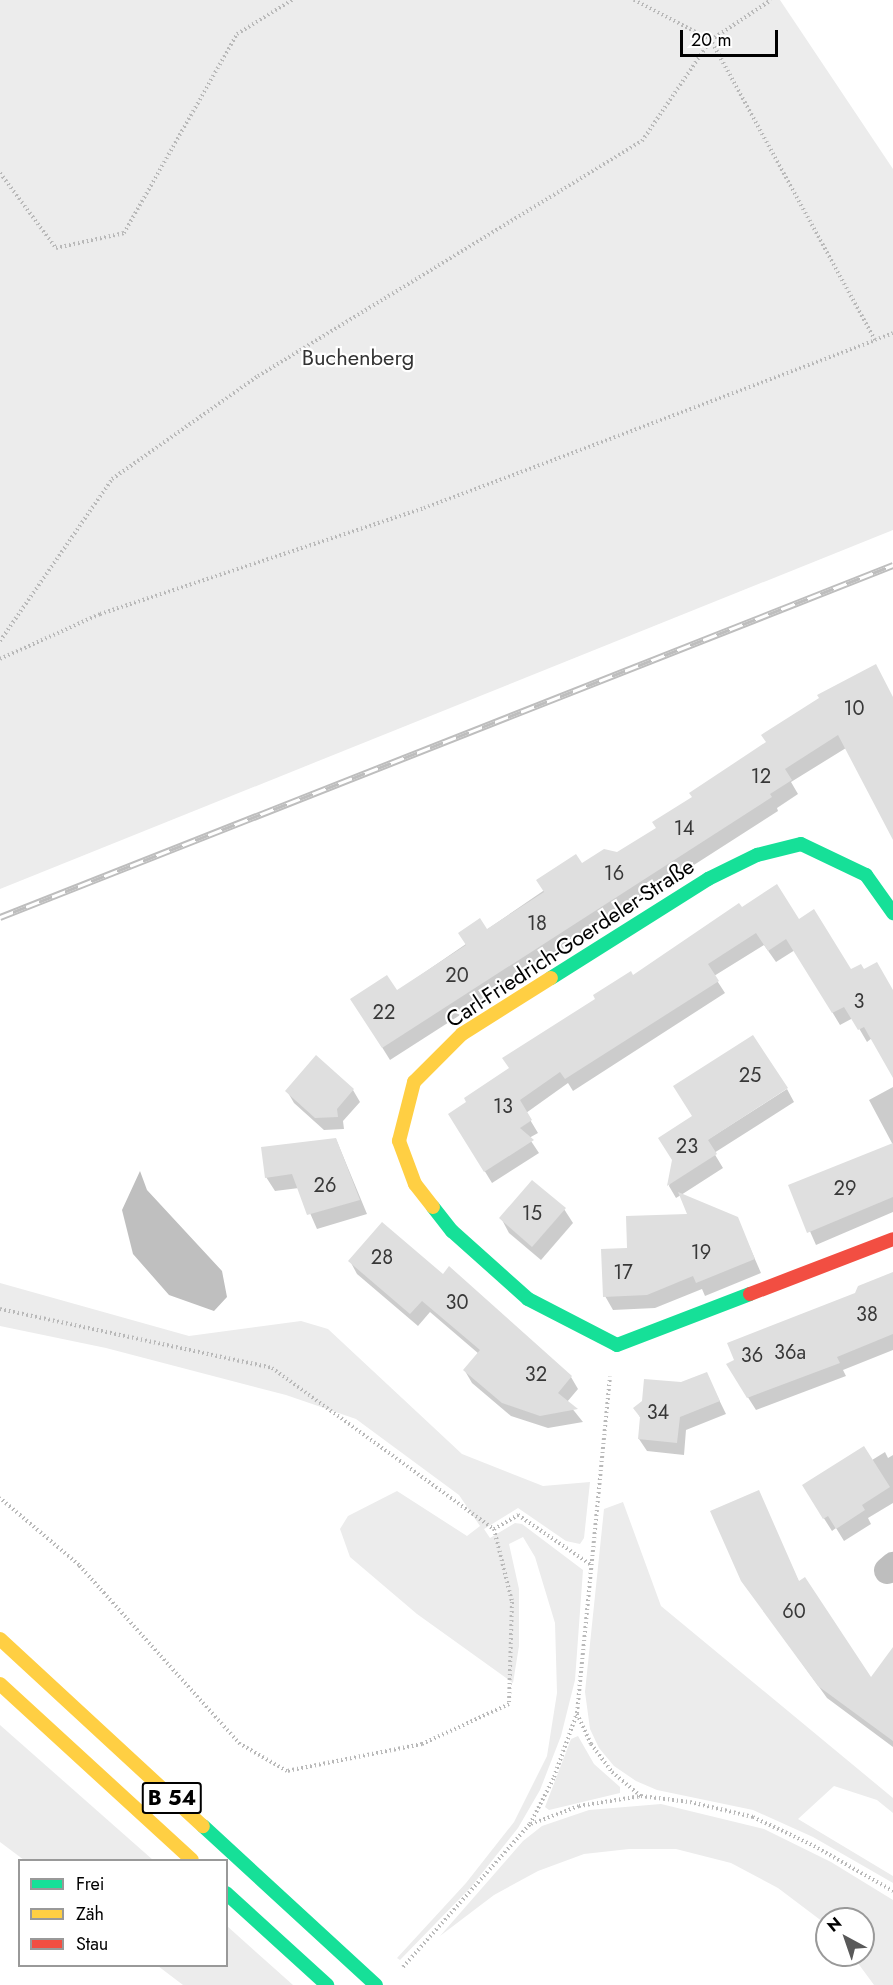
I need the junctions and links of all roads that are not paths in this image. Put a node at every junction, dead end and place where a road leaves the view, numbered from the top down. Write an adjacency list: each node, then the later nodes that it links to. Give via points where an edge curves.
1 (893, 913): 2 (main road, Carl-Friedrich-Goerdeler-Straße, via 866,875 801,844 757,855 708,879 462,1034 414,1082 399,1141 415,1184 452,1231 528,1299 617,1345)
2 (893, 1239)
3 (0, 1639): 8 (main road, B 54)
4 (0, 1684): 5 (main road, B 54)
5 (191, 1859)
6 (228, 1895): 7 (main road)
7 (325, 1983)
8 (376, 1985)

